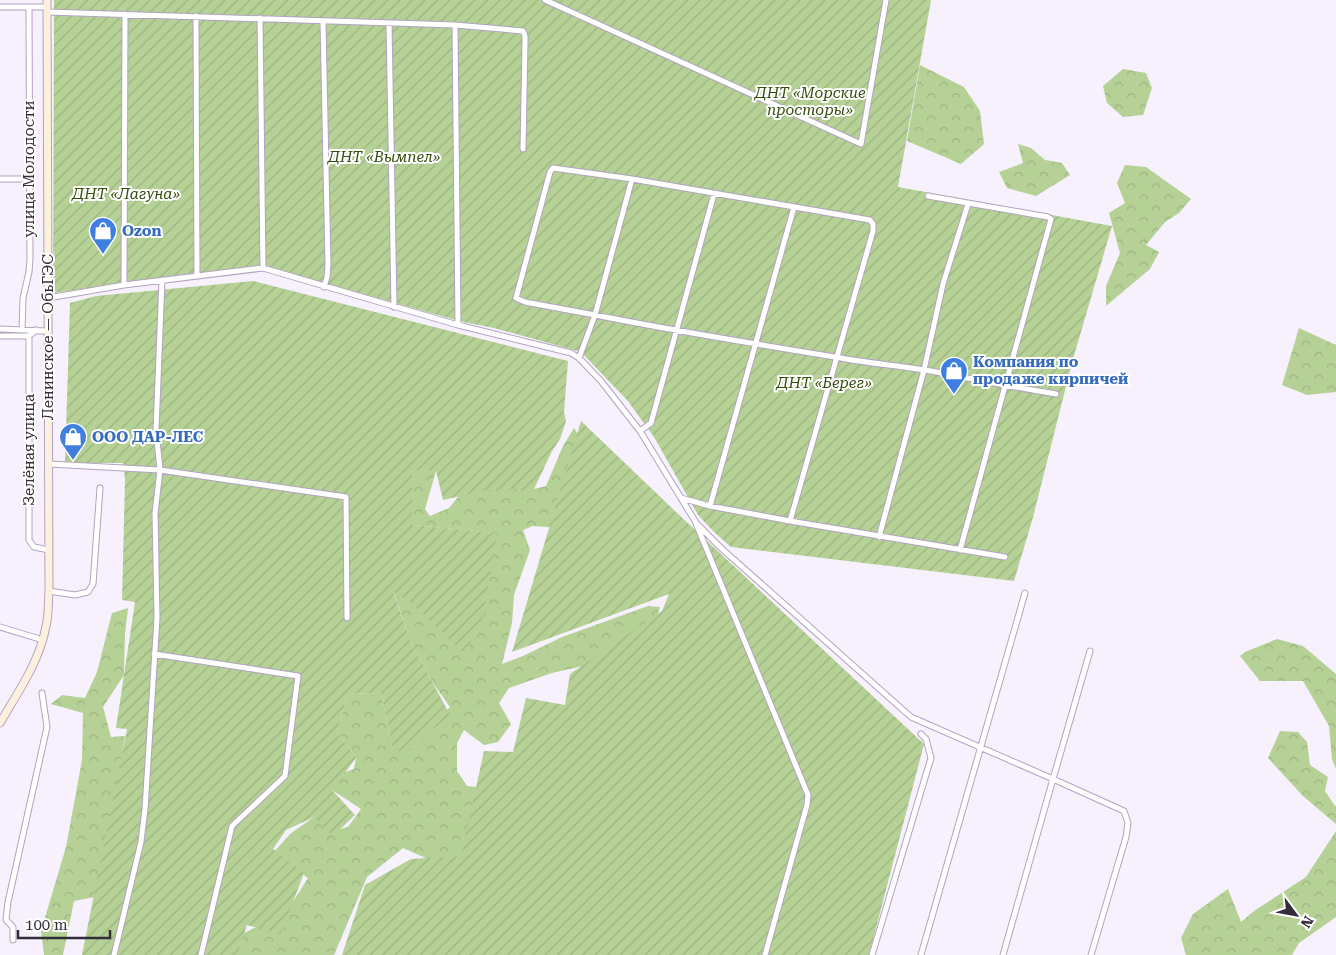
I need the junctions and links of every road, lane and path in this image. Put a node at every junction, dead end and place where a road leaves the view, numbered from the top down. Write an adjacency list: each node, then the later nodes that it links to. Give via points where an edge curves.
1 (545, 0): 2 (street, via 861,144)
2 (886, 0)
3 (47, 6): 5 (street); 6 (street); 25 (main road, Ленинское — ОбьГЭС)
4 (0, 7): 5 (street)
5 (28, 7): 15 (street, улица Молодости)
6 (125, 14): 7 (street); 23 (street)
7 (196, 16): 8 (street); 21 (street)
8 (260, 18): 9 (street); 20 (street)
9 (323, 22): 10 (street); 24 (street, via 328,265)
10 (389, 23): 11 (street); 26 (street)
11 (455, 25): 12 (street, via 518,30 525,36); 28 (street)
12 (523, 149)
13 (0, 179): 15 (street)
14 (632, 179): 16 (street); 27 (street); 27 (street, via 553,168 529,247 516,298)
15 (29, 180): 30 (street, улица Молодости, via 29,272 22,298)
16 (714, 194): 19 (street); 33 (street)
17 (928, 196): 18 (street)
18 (968, 204): 39 (street, via 943,284); 40 (street, via 1051,220)
19 (794, 207): 36 (street); 38 (street, via 870,220 873,224)
20 (263, 268): 21 (street); 24 (street)
21 (197, 275): 22 (street)
22 (162, 280): 23 (street); 44 (street, via 156,430)
23 (124, 285): 25 (street)
24 (324, 287): 26 (street)
25 (48, 298): 32 (main road, Ленинское — ОбьГЭС)
26 (394, 307): 28 (street)
27 (595, 315): 33 (street); 37 (street)
28 (458, 325): 37 (street, via 553,348)
29 (0, 329): 30 (street)
30 (22, 330): 31 (street)
31 (36, 330): 32 (street); 35 (street)
32 (48, 331): 43 (main road, Ленинское — ОбьГЭС)
33 (675, 331): 36 (street); 42 (street, via 651,423)
34 (0, 336): 35 (street)
35 (29, 336): 51 (street, Зелёная улица, via 29,540 34,547)
36 (756, 343): 38 (street); 47 (street)
37 (579, 358): 42 (street)
38 (836, 358): 39 (street); 49 (street)
39 (924, 370): 40 (street); 50 (street)
40 (1005, 386): 41 (street); 52 (street)
41 (1056, 394)
42 (640, 431): 46 (street)
43 (49, 464): 44 (street); 51 (main road, Ленинское — ОбьГЭС)
44 (160, 470): 56 (street, via 346,497); 60 (street, via 155,513 157,618)
45 (100, 488): 54 (street, via 92,584 88,592 75,595)
46 (681, 498): 47 (street); 48 (street)
47 (710, 506): 49 (street)
48 (695, 521): 64 (street, via 721,548 911,717); 71 (street, via 808,795)
49 (790, 521): 50 (street)
50 (879, 537): 52 (street)
51 (49, 550): 54 (main road, Ленинское — ОбьГЭС)
52 (960, 550): 53 (street)
53 (1005, 557)
54 (50, 591): 58 (main road, Ленинское — ОбьГЭС)
55 (1025, 593): 64 (street)
56 (347, 618)
57 (0, 627): 58 (street)
58 (43, 640): 62 (main road, Ленинское — ОбьГЭС)
59 (1090, 651): 65 (street)
60 (154, 654): 69 (street, via 146,809); 70 (street, via 298,676 285,776 232,826)
61 (42, 693): 67 (street, via 47,727)
62 (0, 723)
63 (921, 734): 72 (street, via 926,739 931,758)
64 (982, 749): 65 (street); 73 (street)
65 (1053, 779): 74 (street); 75 (street, via 1124,811 1128,823)
66 (0, 900): 67 (street)
67 (8, 902): 68 (street, via 6,920 13,927)
68 (12, 940)
69 (114, 955)
70 (200, 955)
71 (765, 955)
72 (872, 955)
73 (921, 955)
74 (1004, 955)
75 (1091, 955)

